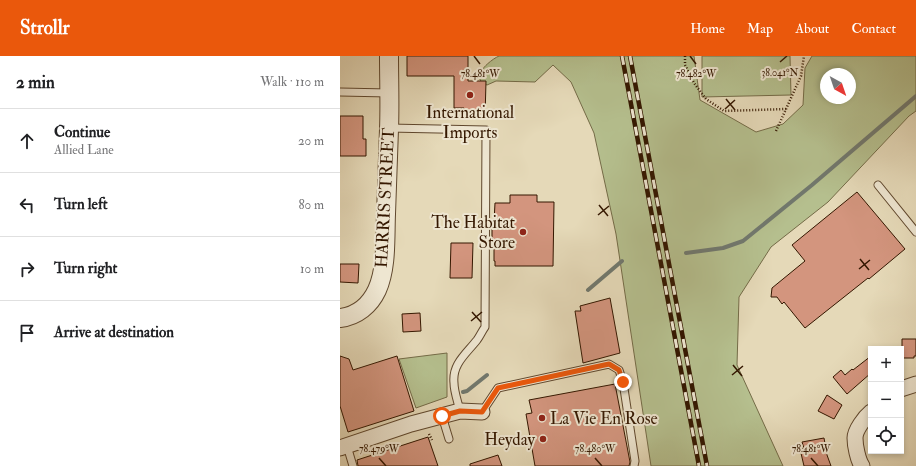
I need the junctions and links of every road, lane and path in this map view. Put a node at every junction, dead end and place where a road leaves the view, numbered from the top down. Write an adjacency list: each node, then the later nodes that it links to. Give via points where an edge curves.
1 (389, 56): 5 (street, HARRIS STREET)
2 (685, 56): 6 (path, via 685,65 694,83 706,99 724,110)
3 (804, 56): 6 (path, via 801,76)
4 (340, 92): 5 (lane)
5 (389, 93): 7 (street, HARRIS STREET)
6 (786, 109): 8 (path)
7 (389, 128): 11 (street, HARRIS STREET, via 384,265 378,288 367,306 354,314); 14 (lane, via 486,130 485,327 456,367 454,384)
8 (776, 131)
9 (878, 185): 10 (lane)
10 (916, 232)
11 (340, 318)
12 (916, 384): 13 (street)
13 (904, 388)
14 (460, 411): 15 (street); 17 (street)
15 (482, 412): 23 (lane, via 498,388 609,364 619,370 623,382)
16 (868, 414): 24 (street, via 855,437)
17 (442, 416): 19 (lane); 21 (street)
18 (429, 434): 20 (path)
19 (449, 439)
20 (432, 440)
21 (343, 447): 22 (lane)
22 (353, 466)
23 (634, 466)
24 (862, 466)

